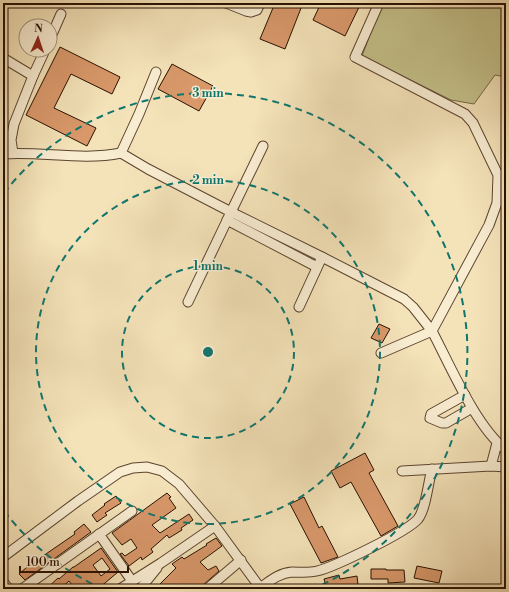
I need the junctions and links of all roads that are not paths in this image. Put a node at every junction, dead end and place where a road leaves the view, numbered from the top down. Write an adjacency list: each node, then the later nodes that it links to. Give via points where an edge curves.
1 (226, 3): 2 (street, via 251,12 257,10)
2 (260, 3)
3 (378, 3): 14 (street, via 355,57 465,114 473,123 490,155)
4 (61, 14): 5 (street)
5 (58, 21)
6 (3, 58): 9 (street)
7 (42, 58): 9 (street)
8 (156, 72): 12 (street)
9 (34, 76): 11 (street, via 14,124 11,140)
10 (263, 146): 15 (street)
11 (13, 153): 12 (street, via 70,156); 13 (street)
12 (121, 153): 15 (street)
13 (3, 154)
14 (502, 189): 20 (street, via 489,225)
15 (229, 216): 16 (street); 17 (street); 18 (street)
16 (322, 257): 17 (street); 20 (street, via 404,299)
17 (317, 267): 19 (street)
18 (188, 302)
19 (299, 307)
20 (432, 331): 21 (street); 22 (street)
21 (381, 353)
22 (466, 395): 23 (street); 23 (street, via 431,414 430,418 446,423)
23 (472, 408): 24 (street)
24 (497, 443): 25 (street); 26 (street)
25 (506, 450)
26 (491, 466): 27 (street); 28 (street)
27 (506, 467)
28 (432, 469): 29 (street); 43 (street, via 422,511 414,524 393,537 326,568 314,572 276,576)
29 (402, 471)
30 (132, 511): 32 (street)
31 (215, 526): 33 (street, via 179,484 162,471 147,467 133,468 120,472 78,501); 34 (street); 35 (street)
32 (99, 534): 36 (street); 39 (street)
33 (3, 558)
34 (241, 560): 42 (street); 43 (street)
35 (161, 563): 36 (street); 41 (street)
36 (132, 581): 40 (street)
37 (3, 582): 38 (street)
38 (9, 589)
39 (22, 589)
40 (120, 589)
41 (140, 589)
42 (207, 589)
43 (261, 589)

